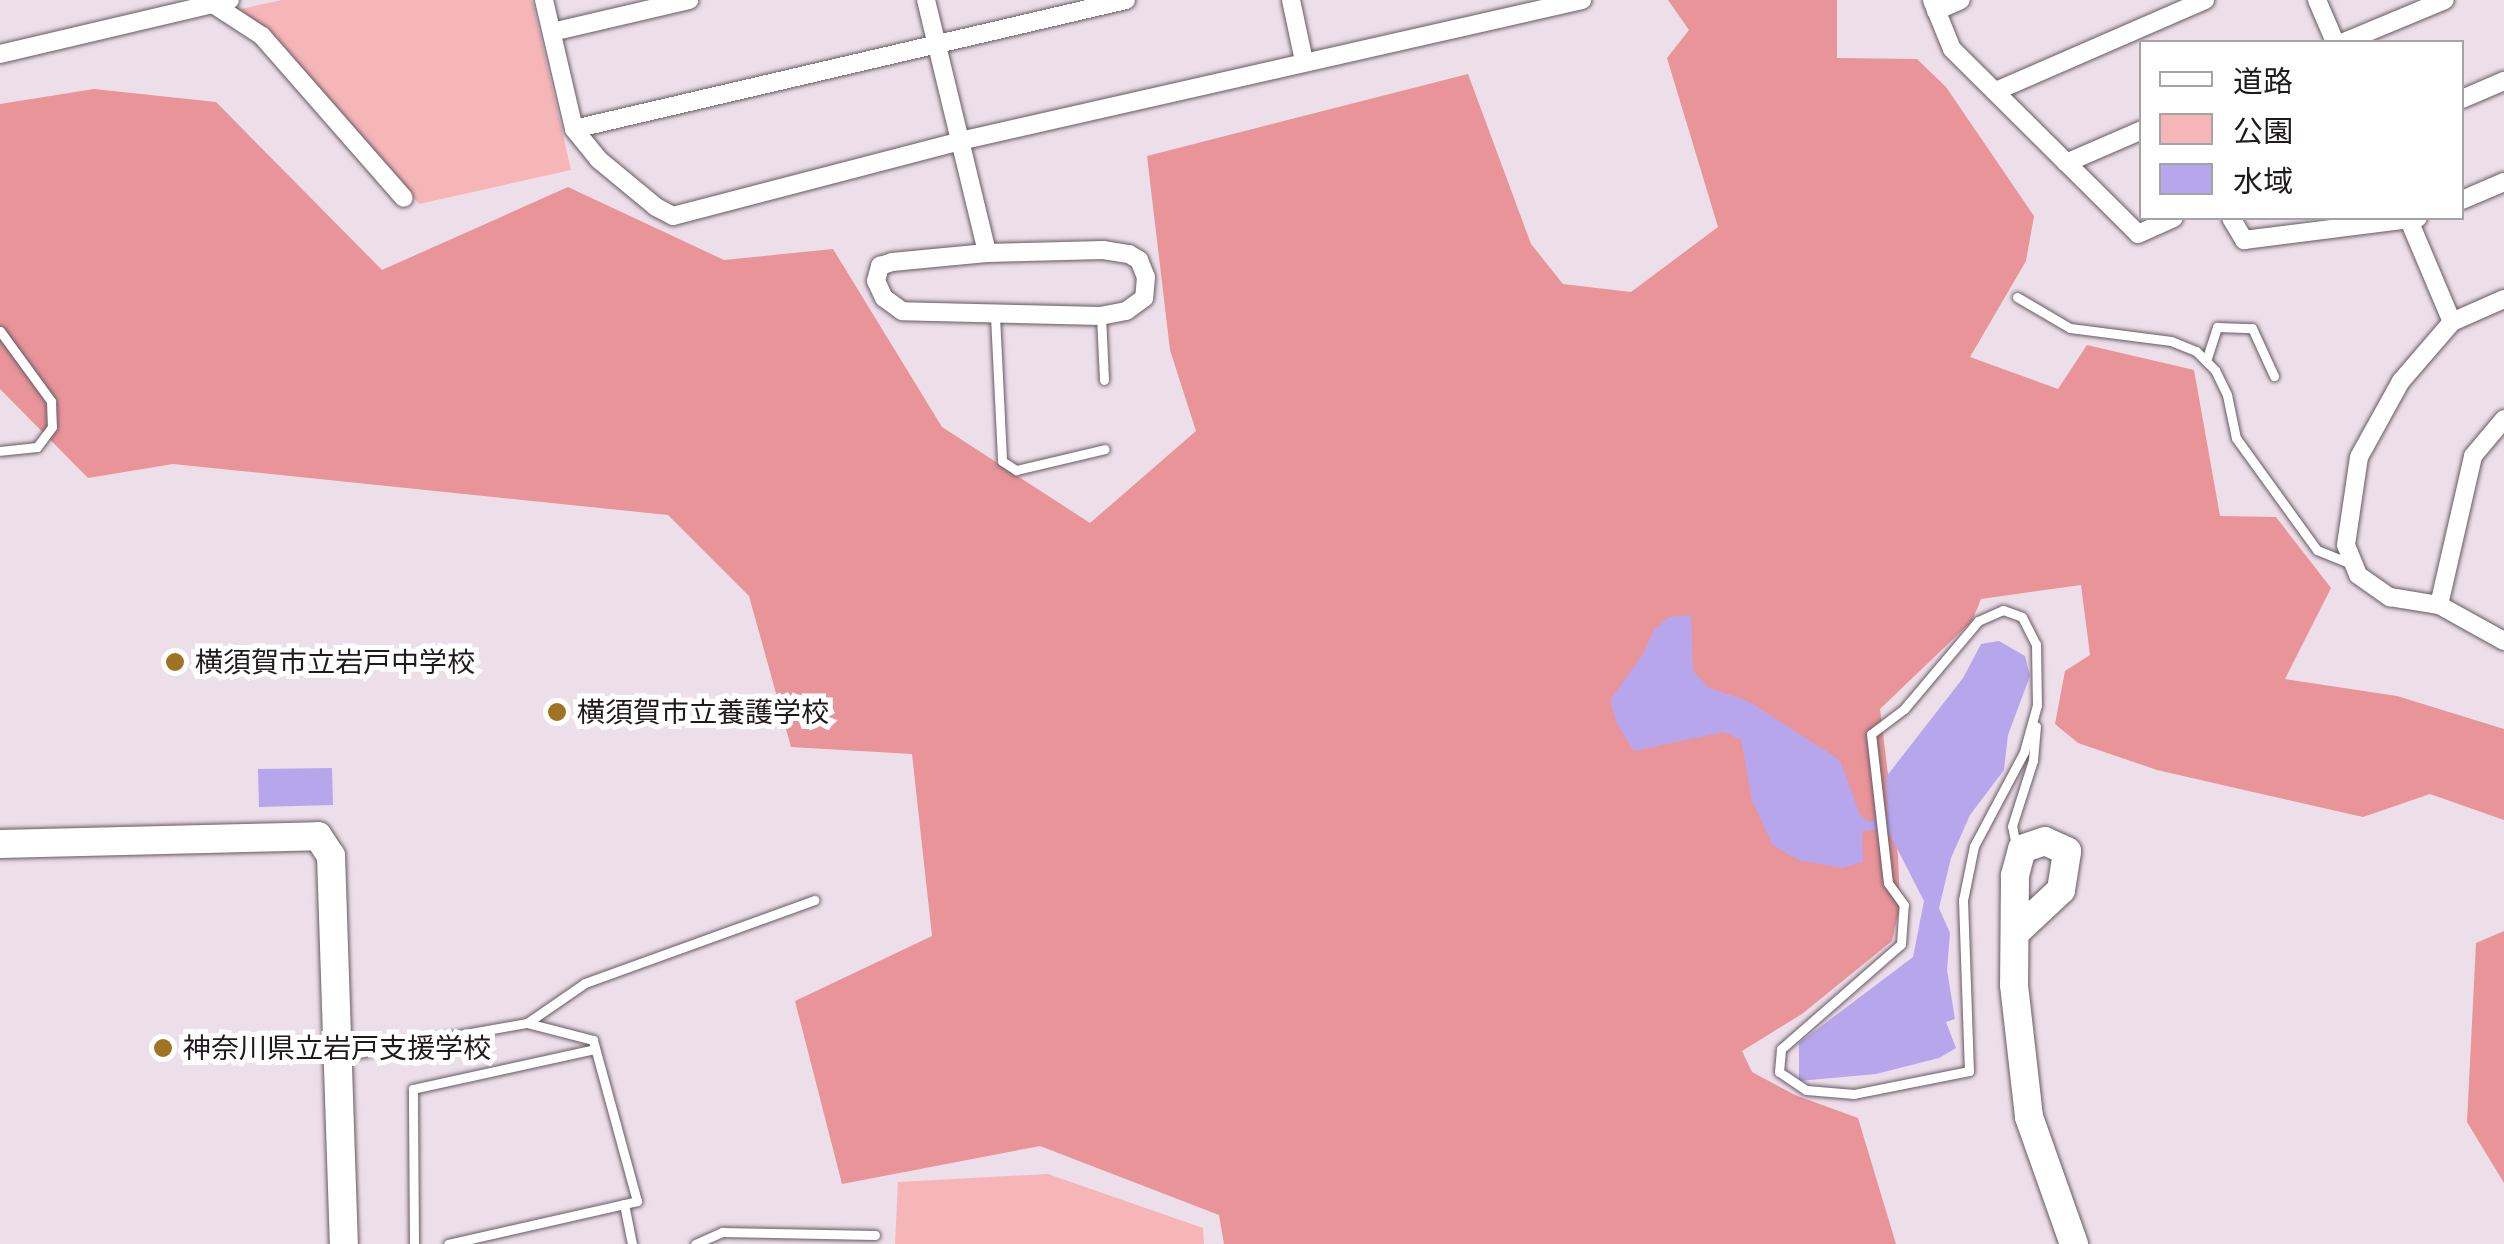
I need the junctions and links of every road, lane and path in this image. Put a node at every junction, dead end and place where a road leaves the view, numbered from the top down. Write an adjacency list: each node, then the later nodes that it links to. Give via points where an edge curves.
1 (544, 0): 14 (street)
2 (688, 0): 14 (street)
3 (926, 0): 17 (street)
4 (1126, 0): 17 (street)
5 (1291, 0): 19 (street)
6 (1582, 0): 19 (street)
7 (1961, 0): 12 (street)
8 (2205, 0): 21 (street)
9 (2317, 0): 15 (street)
10 (2445, 0): 16 (street)
11 (222, 2): 13 (street); 28 (street, via 262,36)
12 (1934, 5): 21 (street, via 1952,50)
13 (168, 7): 18 (street)
14 (552, 32): 23 (street)
15 (2334, 40)
16 (2349, 40)
17 (936, 44): 23 (street); 25 (street)
18 (0, 54)
19 (1304, 61): 25 (street)
20 (2504, 81): 22 (street)
21 (1996, 91): 26 (street)
22 (2464, 98)
23 (574, 129): 25 (street, via 598,160 674,216)
24 (2139, 131): 26 (street)
25 (960, 142): 34 (street)
26 (2066, 163): 30 (street, via 2138,234)
27 (2504, 182): 29 (street)
28 (404, 198)
29 (2464, 199)
30 (2170, 220)
31 (2233, 220): 32 (street, via 2244,240)
32 (2404, 220)
33 (2412, 220): 39 (street)
34 (987, 253): 37 (street, via 892,262 880,266 876,281 884,298 902,311); 38 (street, via 1130,254 1146,277 1144,298)
35 (2017, 297): 41 (lane, via 2070,328 2172,341)
36 (2504, 299): 39 (street)
37 (996, 316): 38 (street); 45 (lane, via 1002,461 1016,470)
38 (1102, 316): 43 (lane)
39 (2452, 322): 47 (street, via 2401,381 2359,456 2346,545)
40 (0, 330): 46 (lane, via 51,401 52,427 37,447)
41 (2206, 361): 42 (lane, via 2217,328 2252,328); 47 (lane, via 2227,395 2236,438 2317,550)
42 (2274, 376)
43 (1104, 380)
44 (2504, 419): 48 (street, via 2473,456)
45 (1106, 450)
46 (0, 451)
47 (2354, 565): 48 (street, via 2390,597)
48 (2439, 605): 49 (street)
49 (2504, 641)
50 (2037, 706): 50 (lane, via 2024,752 1974,846 1963,900 1969,1071 1854,1094 1806,1090 1779,1072 1781,1049 1900,944 1904,905 1888,883 1871,734 1904,709 1978,621 2002,610 2022,617 2036,644); 52 (lane, via 2034,760 2012,826)
51 (0, 844): 57 (street, via 318,836 331,856)
52 (2020, 858): 54 (street); 54 (street, via 2022,849 2045,840 2067,851 2061,890)
53 (814, 900): 55 (lane, via 585,983)
54 (2014, 933): 65 (street, via 2029,1117)
55 (527, 1023): 56 (lane, via 593,1040); 57 (lane)
56 (595, 1048): 58 (lane, via 638,1201); 61 (lane, via 413,1088)
57 (338, 1056): 60 (street)
58 (624, 1204): 62 (lane); 63 (lane)
59 (874, 1235): 64 (lane, via 722,1232)
60 (344, 1244)
61 (414, 1244)
62 (448, 1244)
63 (632, 1244)
64 (695, 1244)
65 (2074, 1244)

